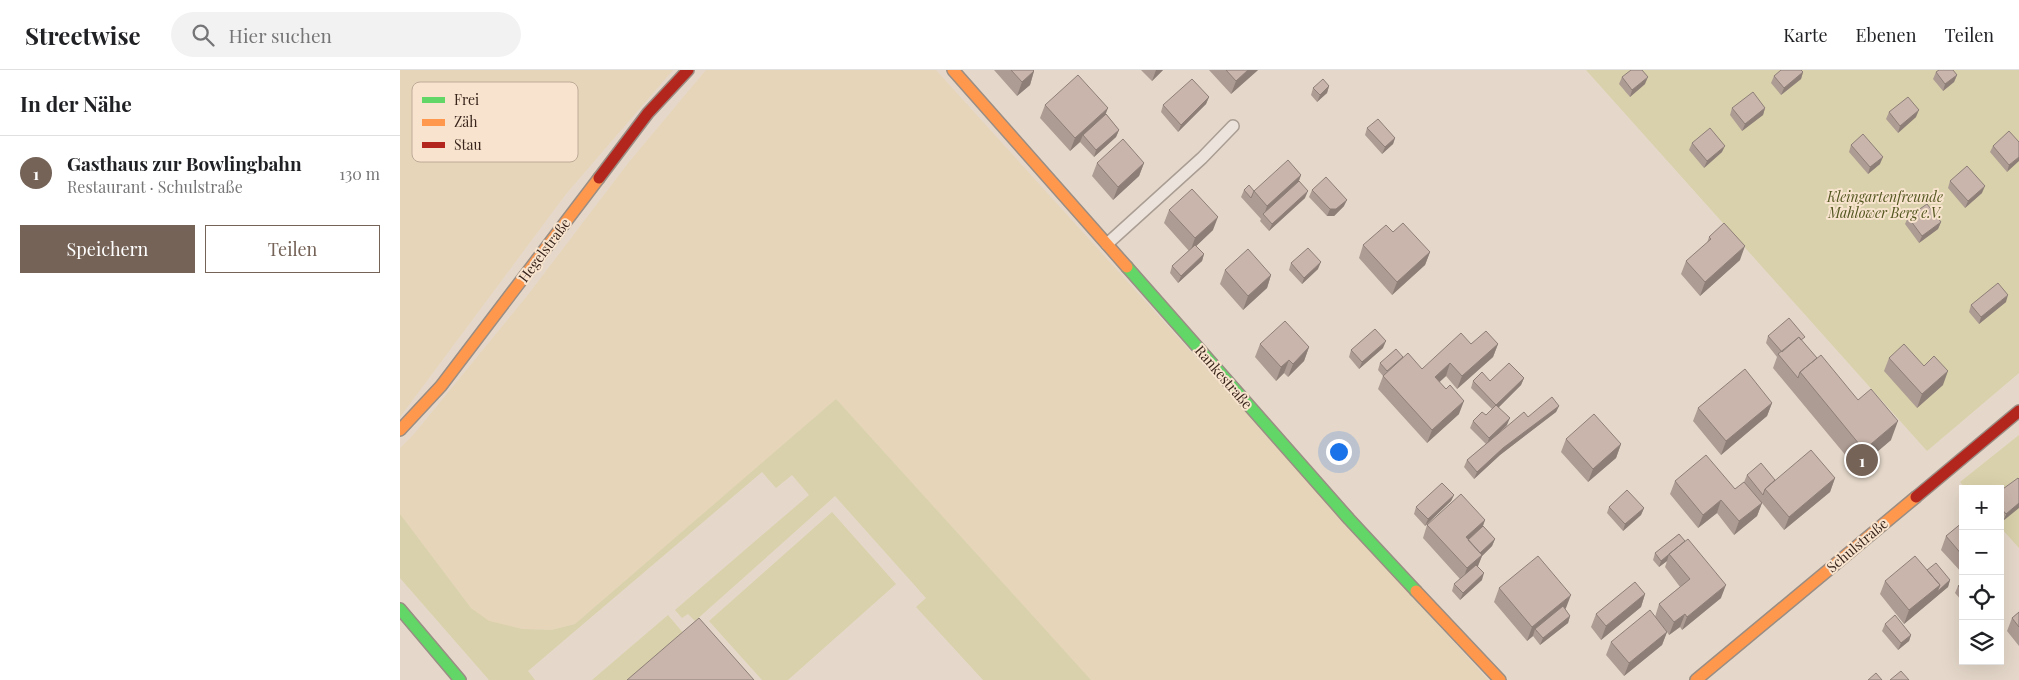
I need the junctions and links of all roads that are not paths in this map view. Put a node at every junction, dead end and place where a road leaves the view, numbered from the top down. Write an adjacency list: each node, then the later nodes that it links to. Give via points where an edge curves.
1 (688, 70): 6 (street, Hegelstraße, via 648,113 441,386)
2 (953, 70): 4 (street, Rankestraße)
3 (1233, 126): 4 (lane)
4 (1107, 244): 9 (street, Rankestraße, via 1349,519)
5 (2019, 410): 10 (street, Schulstraße)
6 (400, 430)
7 (400, 609): 8 (street)
8 (460, 680)
9 (1500, 680)
10 (1696, 680)

